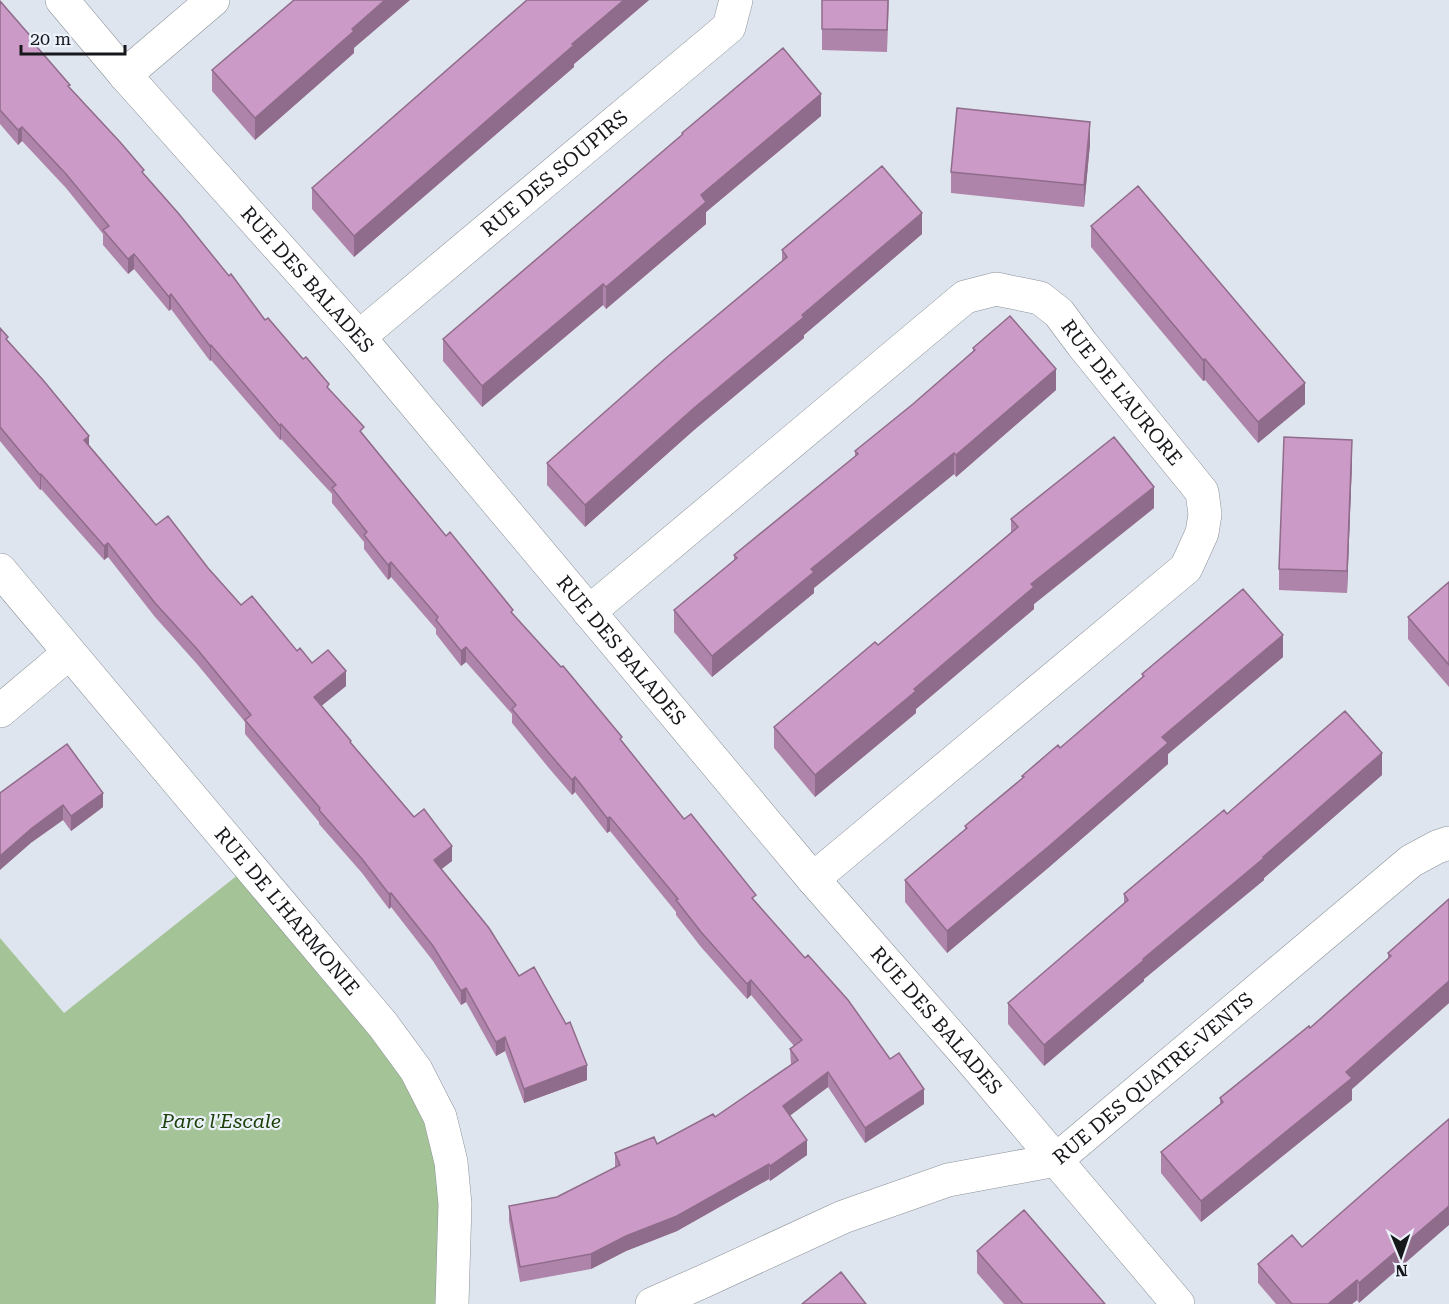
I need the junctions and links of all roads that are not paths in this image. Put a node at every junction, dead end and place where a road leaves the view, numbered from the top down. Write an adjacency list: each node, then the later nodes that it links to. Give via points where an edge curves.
1 (62, 0): 4 (street, RUE DES BALADES)
2 (213, 0): 4 (street)
3 (736, 0): 5 (street, RUE DES SOUPIRS, via 729,27)
4 (125, 75): 5 (street, RUE DES BALADES)
5 (359, 337): 7 (street, RUE DES BALADES)
6 (0, 570): 8 (street, RUE DE L'HARMONIE)
7 (589, 612): 11 (street, RUE DES BALADES); 11 (street, RUE DE L'AURORE, via 965,297 996,289 1040,298 1059,313 1203,492 1202,533 1186,568)
8 (69, 653): 9 (street); 14 (street, RUE DE L'HARMONIE, via 383,1025 416,1070 440,1117 451,1162 455,1204)
9 (0, 711)
10 (1449, 843): 12 (street, RUE DES QUATRE-VENTS, via 1411,861)
11 (813, 879): 12 (street, RUE DES BALADES)
12 (1056, 1160): 13 (street, RUE DES QUATRE-VENTS, via 948,1180 843,1217); 16 (street, RUE DES BALADES)
13 (708, 1293): 15 (street, RUE DES QUATRE-VENTS)
14 (452, 1304)
15 (652, 1304)
16 (1178, 1304)

